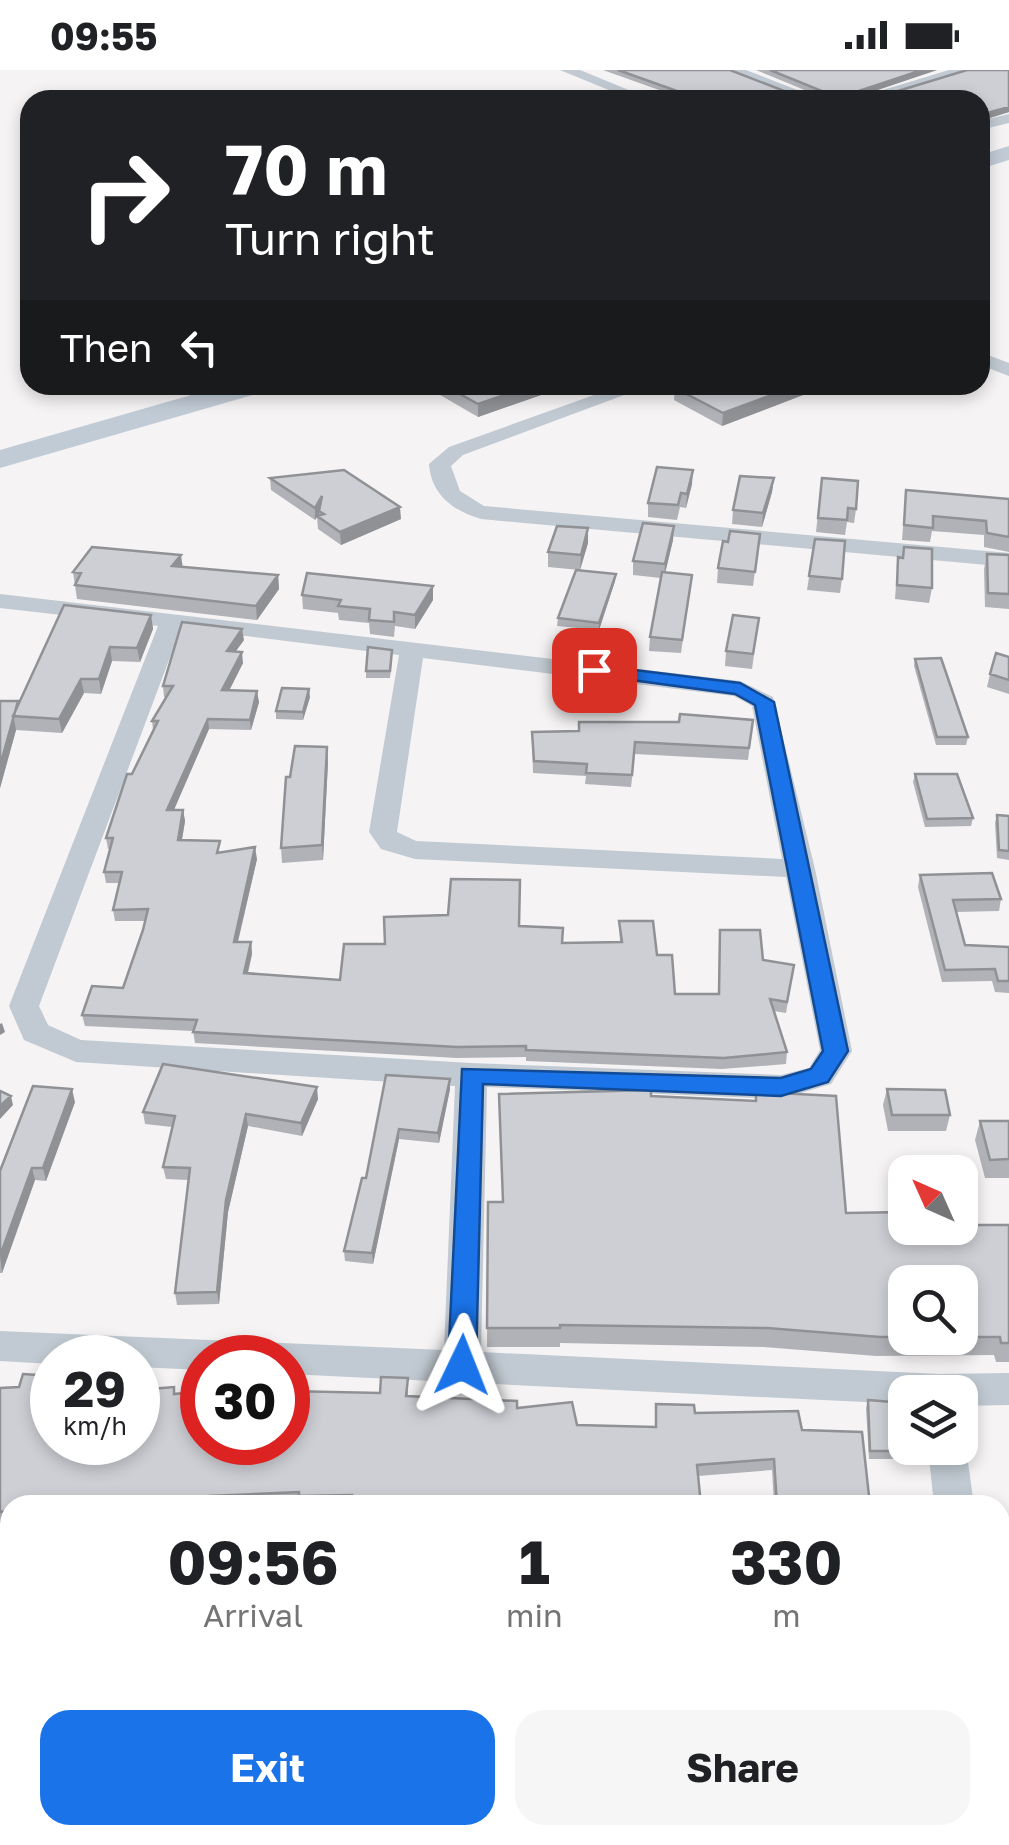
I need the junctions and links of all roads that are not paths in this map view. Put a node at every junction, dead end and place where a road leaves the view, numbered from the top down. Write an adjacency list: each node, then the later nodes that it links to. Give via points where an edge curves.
1 (571, 70): 6 (street)
2 (733, 70): 5 (street)
3 (789, 70): 5 (street)
4 (964, 70): 8 (street)
5 (757, 78): 7 (street)
6 (621, 90)
7 (789, 90)
8 (893, 90)
9 (221, 395): 11 (street)
10 (613, 395): 12 (street, via 456,451 440,464 440,473 455,500 480,512)
11 (0, 459)
12 (1009, 560)
13 (0, 601): 14 (street)
14 (172, 620): 15 (street); 17 (street, via 24,1006 35,1032 76,1051)
15 (412, 648): 16 (street, via 757,696 764,702); 16 (street, via 382,832 391,843 415,850)
16 (801, 869): 17 (street, via 836,1051 820,1076 781,1087)
17 (471, 1075): 21 (street)
18 (0, 1346): 19 (street)
19 (180, 1354)
20 (310, 1359): 21 (street)
21 (462, 1365): 22 (street)
22 (888, 1388)
23 (1009, 1388): 24 (street)
24 (978, 1389)
25 (948, 1465): 26 (street)
26 (953, 1495)

